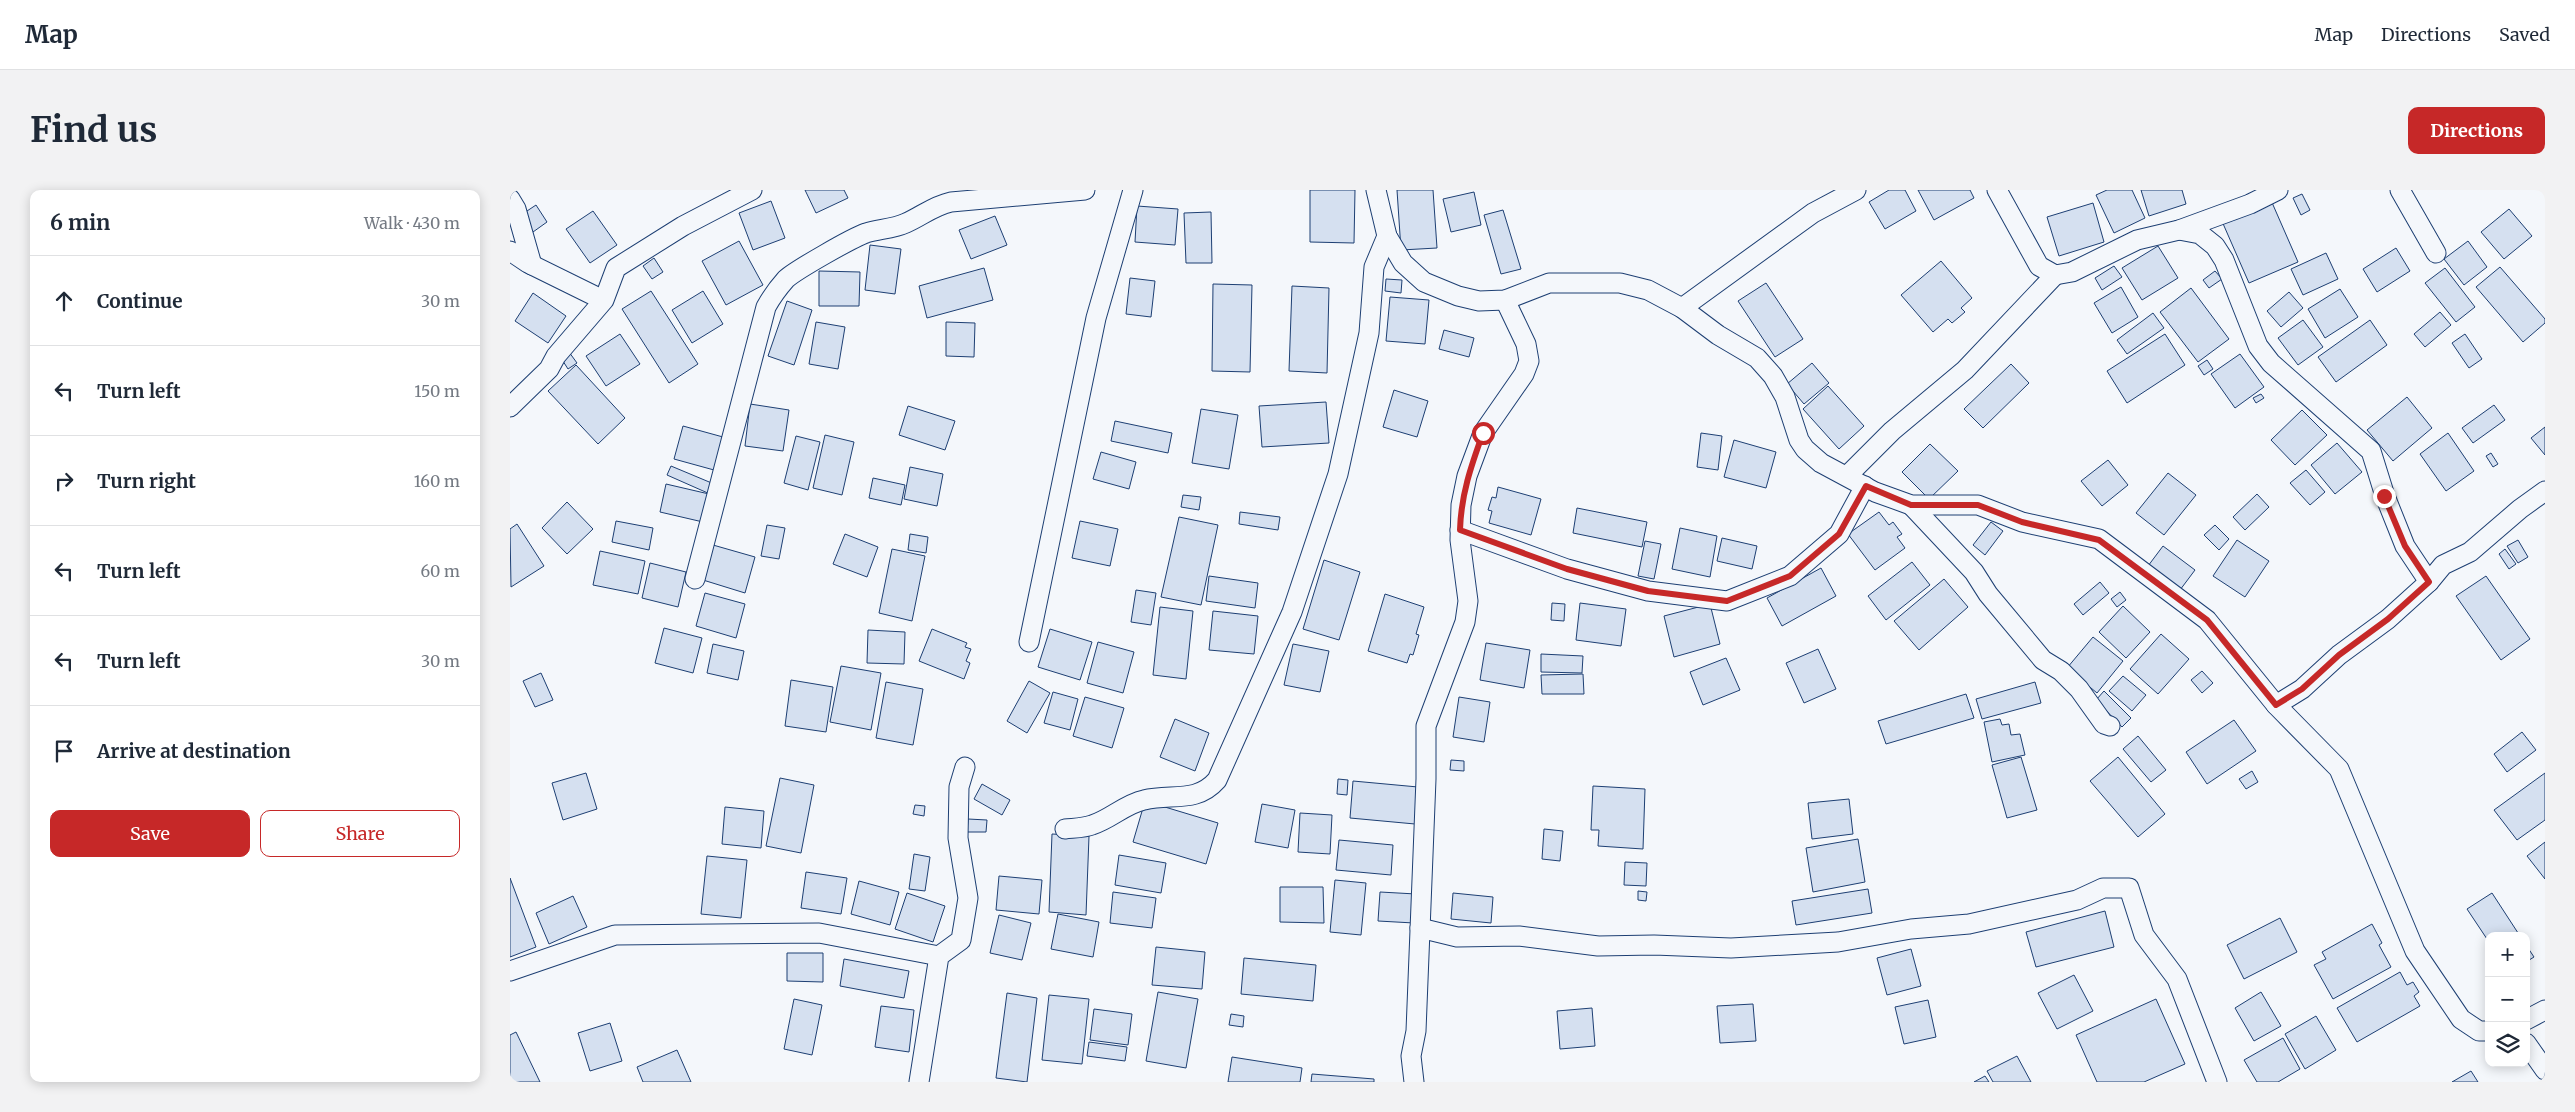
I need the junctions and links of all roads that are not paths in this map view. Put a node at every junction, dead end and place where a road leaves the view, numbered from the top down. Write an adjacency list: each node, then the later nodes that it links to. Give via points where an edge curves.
1 (752, 190): 16 (street, via 683,226 616,268)
2 (1085, 190): 25 (street, via 935,206 908,222 858,237 788,277 774,291 766,307)
3 (1133, 190): 27 (street, via 1096,318)
4 (1376, 190): 11 (street)
5 (1856, 190): 18 (street, via 1813,213)
6 (1997, 190): 15 (street, via 2039,266)
7 (2278, 190): 10 (street)
8 (2400, 190): 13 (street)
9 (510, 199): 14 (street, via 516,209)
10 (2180, 230): 15 (street, via 2137,240 2072,272); 26 (street, via 2200,234 2216,246 2258,346 2270,363 2371,451 2384,496 2405,546)
11 (1388, 236): 17 (street, via 1402,263 1424,282 1479,302); 31 (street, via 1374,267 1369,333 1338,474 1292,612 1217,780 1208,790 1196,795 1146,799 1126,805 1091,825)
12 (510, 251): 14 (street)
13 (2436, 253)
14 (532, 265): 16 (street)
15 (2054, 275): 20 (street, via 1965,370 1892,431)
16 (604, 300): 19 (street, via 556,356 549,369)
17 (1505, 300): 18 (street, via 1549,283 1620,283 1648,290); 24 (street, via 1526,344 1529,361 1524,374 1483,433 1467,476)
18 (1682, 308): 20 (street, via 1757,358 1773,376 1785,398 1805,449 1821,463)
19 (510, 407)
20 (1847, 476): 21 (street)
21 (1866, 486): 23 (street); 24 (street, via 1839,534 1790,576 1727,601 1639,589 1567,569)
22 (2545, 491): 26 (street, via 2470,552 2444,565)
23 (1911, 505): 28 (street, via 1978,505 2022,522 2099,540 2207,620); 29 (street, via 1974,572 1988,594 2043,660 2061,671 2104,724)
24 (1460, 530): 32 (street, via 1468,601 1455,652 1426,726)
25 (695, 579)
26 (2429, 582): 28 (street, via 2302,689)
27 (1029, 642)
28 (2276, 705): 37 (street, via 2338,769 2415,951 2461,1019 2479,1031)
29 (2110, 726)
30 (965, 768): 33 (street, via 959,788 958,838 968,898 961,940)
31 (1065, 829)
32 (1420, 928): 41 (street, via 1416,1031 1411,1056); 42 (street, via 1457,937 1519,936 1598,946 1731,948 1838,942 1911,928 1969,924 2077,900 2103,888 2129,888 2144,935 2176,980)
33 (939, 956): 34 (street, via 819,932 615,935); 40 (street)
34 (510, 971)
35 (2545, 1010): 36 (street)
36 (2530, 1018)
37 (2485, 1031)
38 (2530, 1049): 39 (street)
39 (2545, 1070)
40 (919, 1082)
41 (1414, 1082)
42 (2217, 1082)

